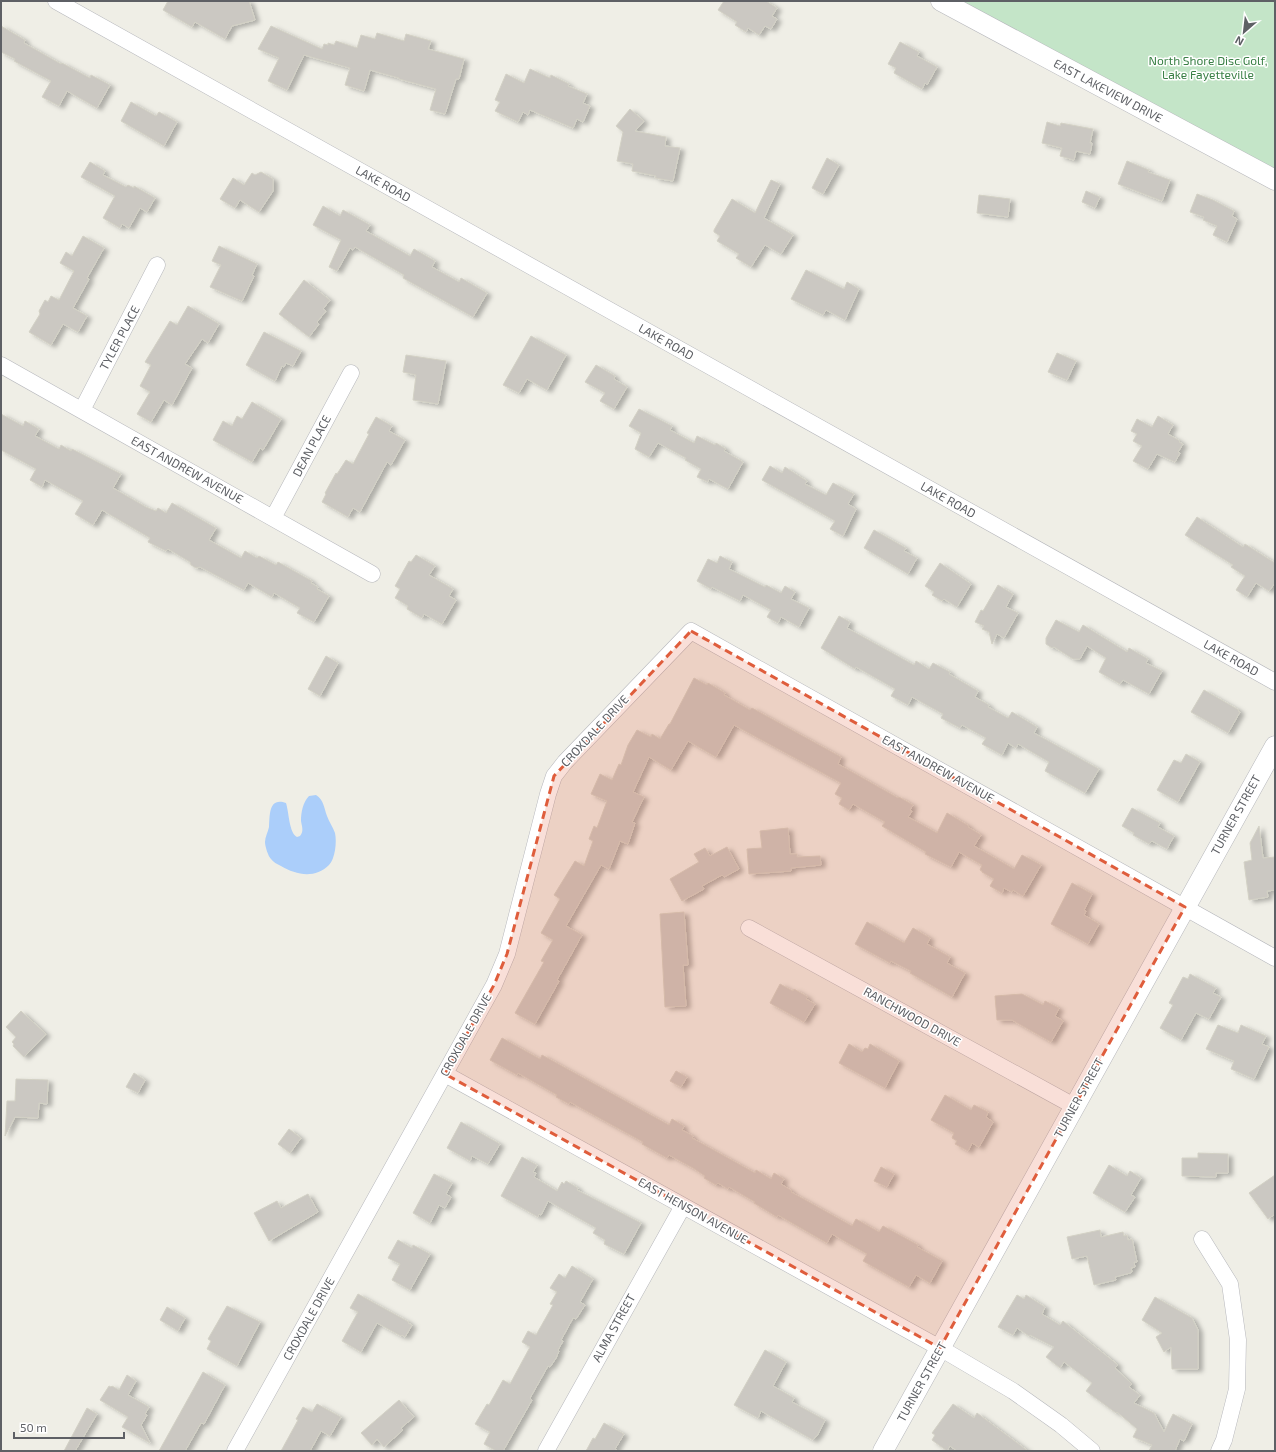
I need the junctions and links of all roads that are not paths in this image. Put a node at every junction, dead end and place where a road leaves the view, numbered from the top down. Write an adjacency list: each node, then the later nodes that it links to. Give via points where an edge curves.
1 (56, 1): 11 (street, LAKE ROAD)
2 (941, 1): 3 (street, EAST LAKEVIEW DRIVE)
3 (1275, 180)
4 (157, 265): 7 (street, TYLER PLACE)
5 (1, 365): 7 (street, EAST ANDREW AVENUE)
6 (351, 373): 8 (street, DEAN PLACE)
7 (82, 410): 8 (street, EAST ANDREW AVENUE)
8 (273, 518): 9 (street, EAST ANDREW AVENUE)
9 (372, 574)
10 (691, 631): 13 (street, EAST ANDREW AVENUE); 16 (street, CROXDALE DRIVE, via 554,776 507,954 494,985)
11 (1275, 682)
12 (1275, 746): 13 (street, TURNER STREET)
13 (1185, 907): 15 (street, EAST ANDREW AVENUE); 17 (street, TURNER STREET)
14 (749, 928): 17 (street, RANCHWOOD DRIVE)
15 (1275, 958)
16 (445, 1074): 18 (street, EAST HENSON AVENUE); 21 (street, CROXDALE DRIVE)
17 (1074, 1106): 20 (street, TURNER STREET)
18 (682, 1206): 20 (street, EAST HENSON AVENUE); 22 (street, ALMA STREET)
19 (1202, 1239): 25 (street, via 1230,1284 1238,1340 1237,1389)
20 (940, 1348): 23 (street, TURNER STREET); 24 (street, EAST HENSON AVENUE, via 1013,1391)
21 (236, 1451)
22 (546, 1451)
23 (884, 1451)
24 (1092, 1451)
25 (1219, 1451)

